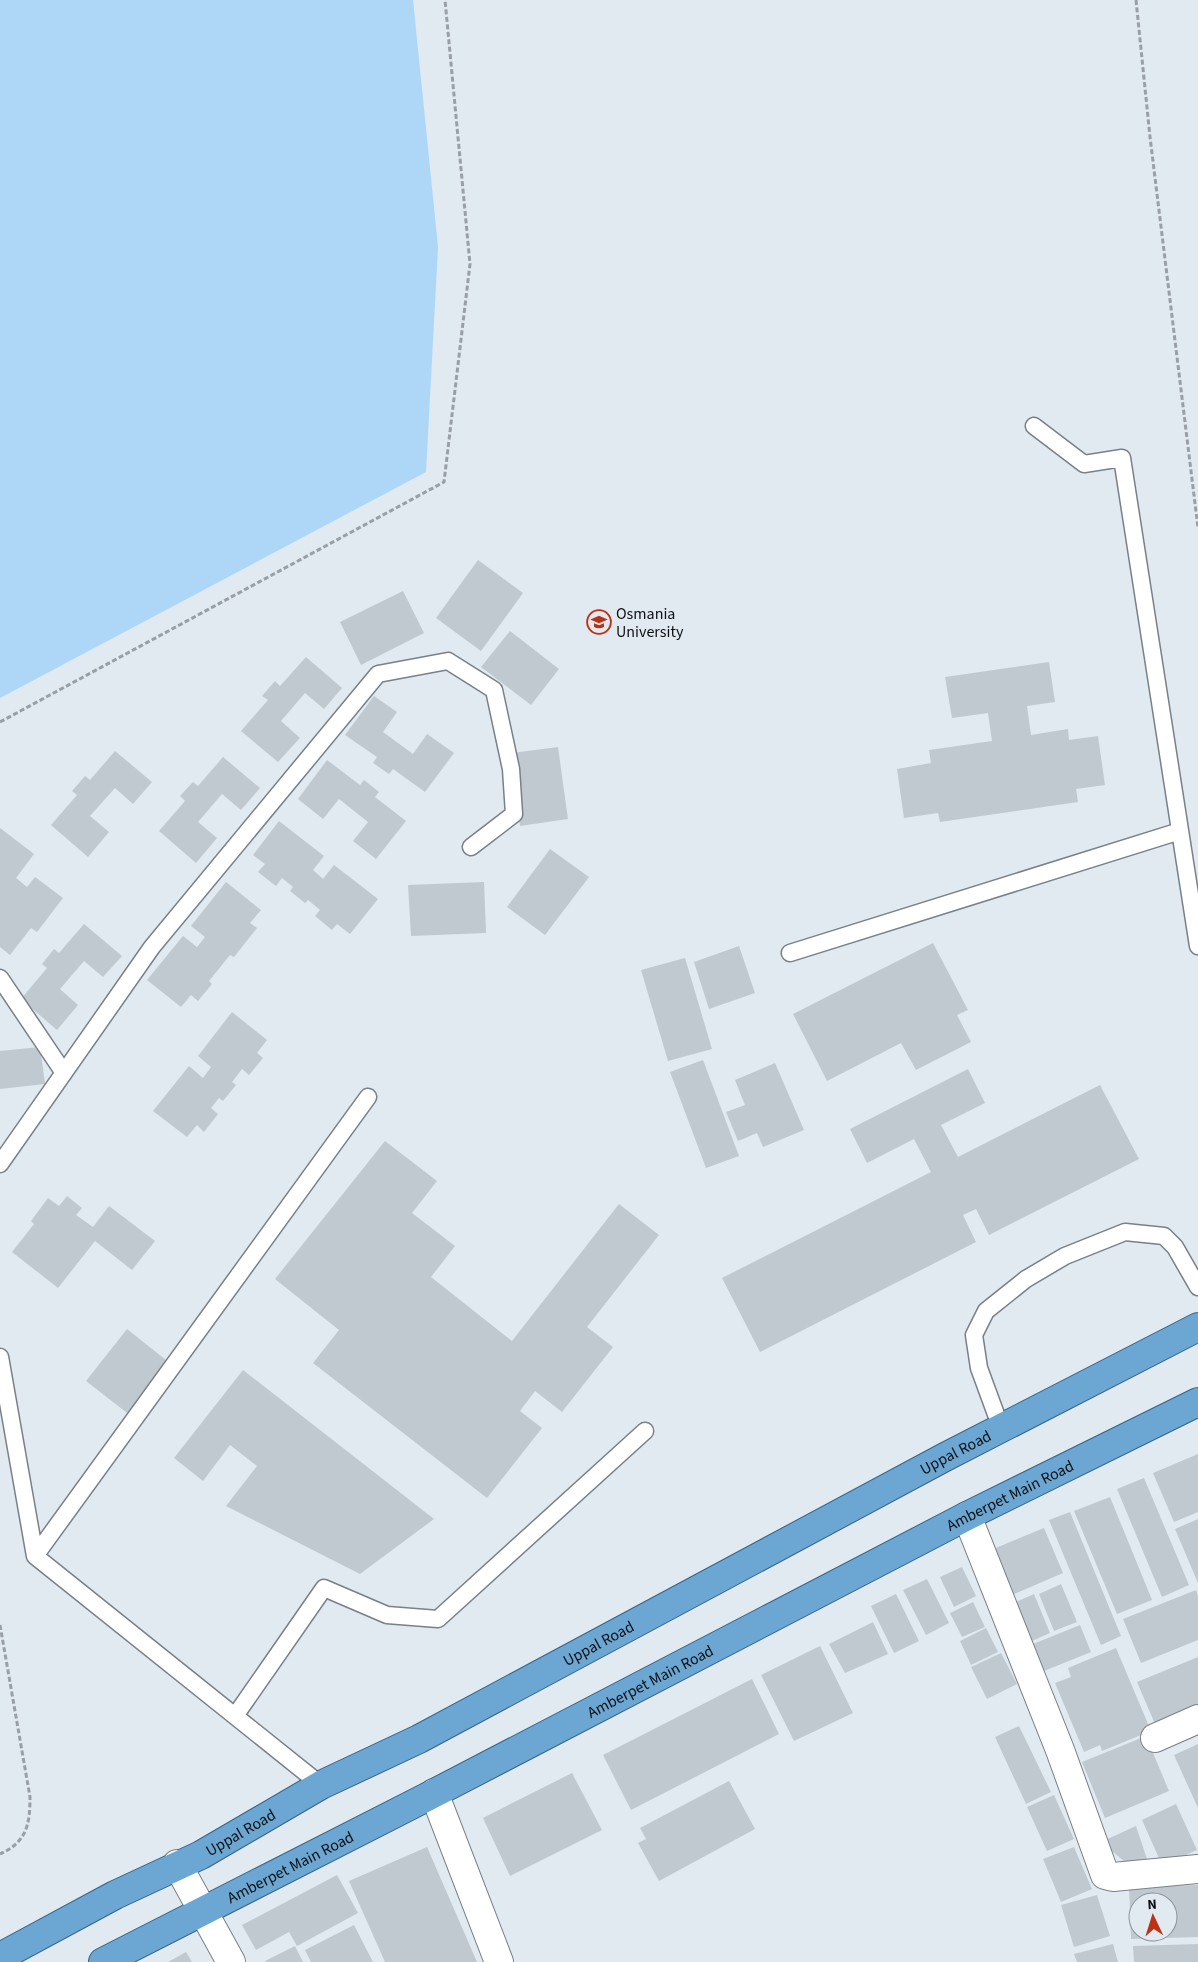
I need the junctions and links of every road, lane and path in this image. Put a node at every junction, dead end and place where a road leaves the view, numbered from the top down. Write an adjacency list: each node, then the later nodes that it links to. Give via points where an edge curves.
1 (445, 0): 5 (path, via 470,264 444,482)
2 (1136, 0): 4 (path)
3 (1034, 426): 6 (lane, via 1084,464 1122,458)
4 (1198, 528)
5 (0, 722)
6 (1180, 831): 8 (lane); 9 (lane)
7 (471, 847): 11 (lane, via 514,814 511,769 494,690 448,660 378,674 152,947)
8 (1198, 946)
9 (790, 953)
10 (0, 978): 11 (lane)
11 (64, 1073): 13 (lane)
12 (368, 1097): 21 (lane)
13 (0, 1164)
14 (1198, 1287): 18 (lane, via 1175,1247 1164,1236 1125,1232 1065,1256 1026,1279 986,1311 974,1335 979,1368)
15 (1198, 1328): 18 (highway, Uppal Road)
16 (0, 1357): 21 (lane)
17 (1198, 1402): 20 (highway, Amberpet Main Road)
18 (1001, 1428): 26 (highway, Uppal Road, via 419,1739)
19 (645, 1431): 23 (lane, via 438,1619 387,1615 324,1588)
20 (967, 1516): 27 (highway, Amberpet Main Road); 30 (street, via 1105,1875 1113,1877)
21 (35, 1556): 23 (lane)
22 (0, 1625): 28 (path, via 30,1804 29,1824 21,1841)
23 (235, 1716): 26 (lane)
24 (1198, 1719): 25 (street)
25 (1154, 1738)
26 (321, 1785): 29 (highway, Uppal Road, via 201,1855)
27 (434, 1792): 31 (highway, Amberpet Main Road); 35 (street)
28 (0, 1854)
29 (177, 1864): 31 (street); 32 (highway, Uppal Road)
30 (1198, 1869)
31 (203, 1910): 33 (highway, Amberpet Main Road); 34 (street)
32 (0, 1957)
33 (103, 1962)
34 (231, 1962)
35 (499, 1962)

